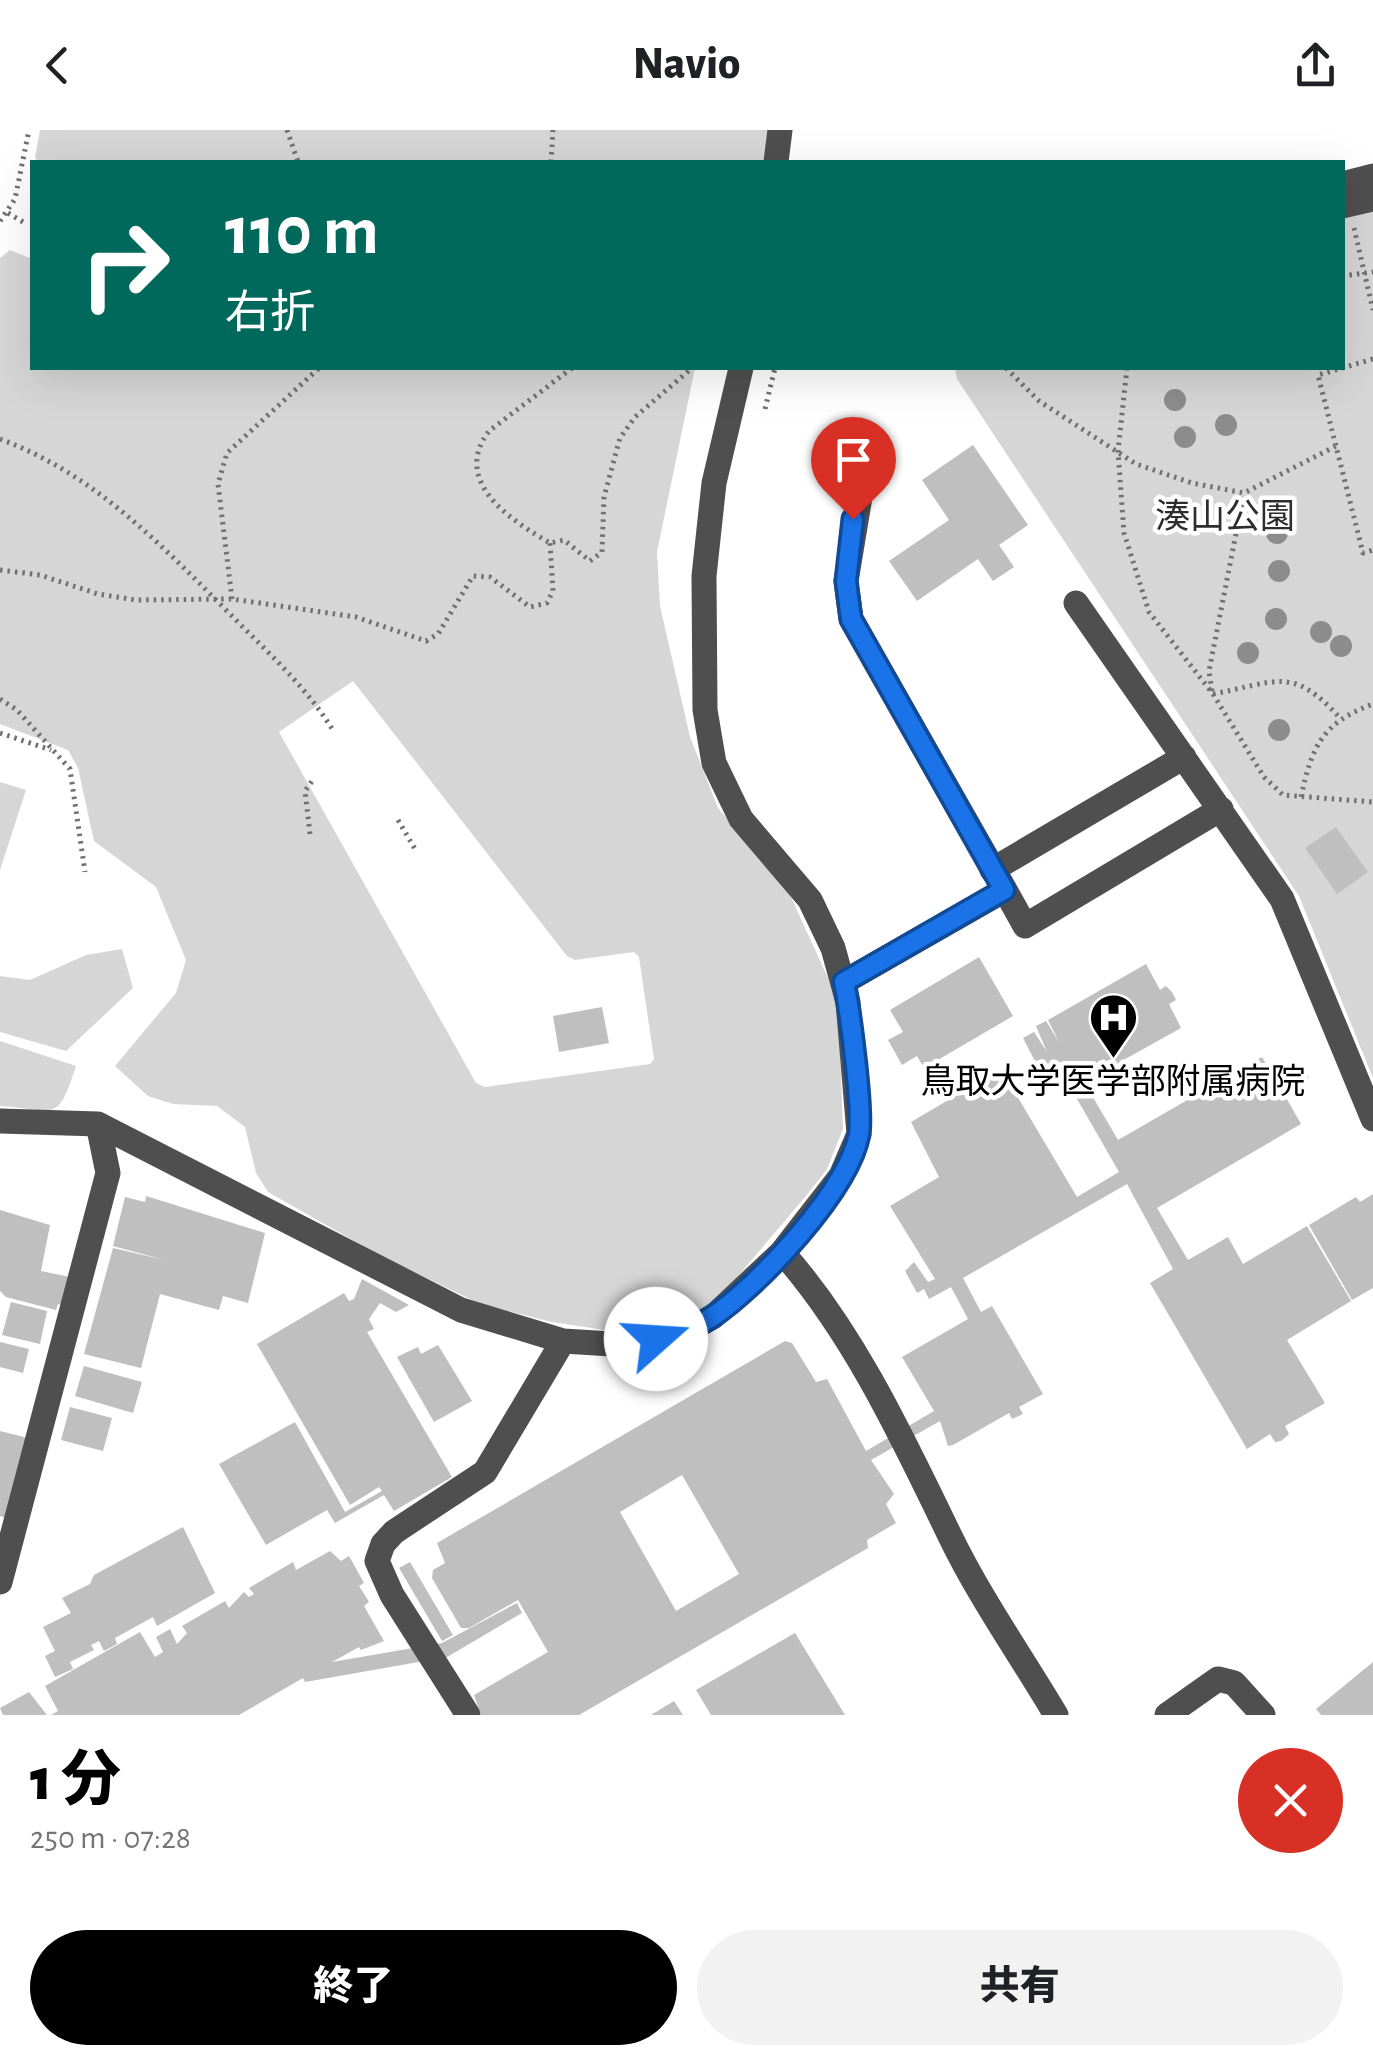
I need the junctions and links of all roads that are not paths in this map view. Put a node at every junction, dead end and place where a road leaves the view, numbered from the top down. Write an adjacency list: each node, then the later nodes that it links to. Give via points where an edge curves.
1 (780, 130): 2 (street)
2 (776, 160)
3 (1373, 176): 4 (street)
4 (1352, 199)
5 (741, 370): 11 (street, via 704,576 705,710 714,763 741,818 810,900)
6 (870, 436): 10 (street, via 846,581 851,619)
7 (1076, 604): 8 (street)
8 (1184, 757): 9 (street); 10 (street)
9 (1221, 809): 10 (street, via 1025,926); 12 (street, via 1282,898)
10 (998, 880): 11 (street)
11 (844, 982): 15 (street, via 859,1134 841,1176)
12 (1373, 1119)
13 (0, 1121): 14 (street)
14 (98, 1124): 16 (street, via 461,1310); 17 (street, via 108,1173)
15 (782, 1252): 16 (street, via 714,1316 684,1333 628,1345); 21 (street, via 812,1286)
16 (562, 1341): 18 (street, via 485,1472 394,1532 376,1560)
17 (0, 1582)
18 (450, 1686): 19 (street); 20 (street)
19 (451, 1715)
20 (468, 1715)
21 (1056, 1715)
22 (1167, 1715): 23 (street, via 1218,1679 1234,1682)
23 (1263, 1715)

